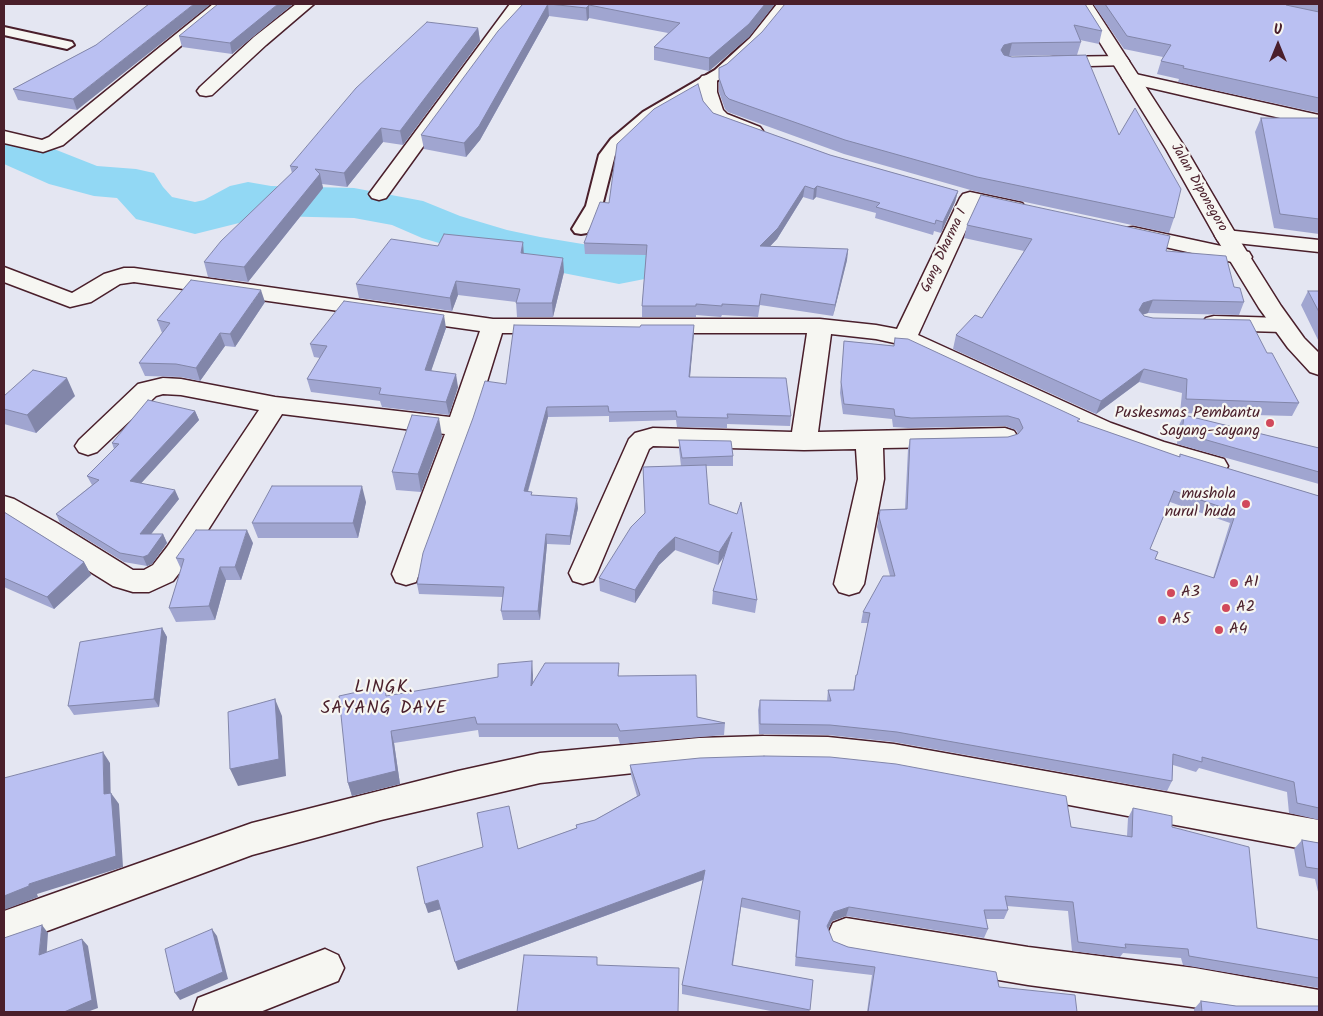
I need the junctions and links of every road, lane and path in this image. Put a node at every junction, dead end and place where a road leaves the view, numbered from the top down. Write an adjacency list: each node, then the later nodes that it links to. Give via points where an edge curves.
1 (224, 4): 14 (street, via 56,141 43,146)
2 (306, 4): 12 (street)
3 (518, 4): 16 (street)
4 (784, 4): 11 (lane, via 755,41)
5 (1084, 4): 8 (street, Jalan Diponegoro)
6 (4, 31): 7 (lane)
7 (67, 45)
8 (1120, 61): 9 (street); 10 (street, Jalan Diponegoro)
9 (1036, 62)
10 (1132, 78): 13 (street); 20 (street, Jalan Diponegoro)
11 (708, 80): 15 (street, via 708,92 714,111 720,118); 18 (lane, via 648,115 617,142 606,155 594,206)
12 (206, 91)
13 (1319, 121)
14 (4, 137)
15 (772, 138)
16 (379, 194)
17 (1037, 212): 28 (street, Gang Dharma I, via 961,195)
18 (580, 229)
19 (1114, 229): 22 (street)
20 (1226, 236): 21 (street); 22 (street, Jalan Diponegoro)
21 (1319, 246)
22 (1241, 257): 25 (street, Jalan Diponegoro)
23 (4, 274): 26 (street, via 70,300 83,297 112,279 134,275)
24 (1196, 323): 25 (street)
25 (1282, 325): 29 (street, Jalan Diponegoro)
26 (493, 326): 27 (street); 31 (street)
27 (820, 326): 28 (street); 34 (street)
28 (906, 338): 36 (street, via 1102,430)
29 (1317, 363)
30 (274, 405): 31 (street); 35 (street, via 181,387 156,388 147,390); 37 (street, via 177,555 163,573 149,581 123,578)
31 (460, 427): 39 (street)
32 (1004, 437): 33 (street)
33 (869, 440): 34 (street); 40 (street, via 871,479)
34 (804, 441): 38 (street, via 652,437 644,440 638,445)
35 (88, 446)
36 (1234, 472)
37 (4, 506)
38 (584, 573)
39 (406, 574)
40 (849, 584)
41 (1319, 836): 42 (street, via 894,758 828,751 699,752 540,768 391,802 252,839)
42 (4, 928)
43 (846, 936): 45 (street, via 1028,966 1195,987)
44 (325, 968): 46 (street)
45 (1319, 1009)
46 (212, 1012)

